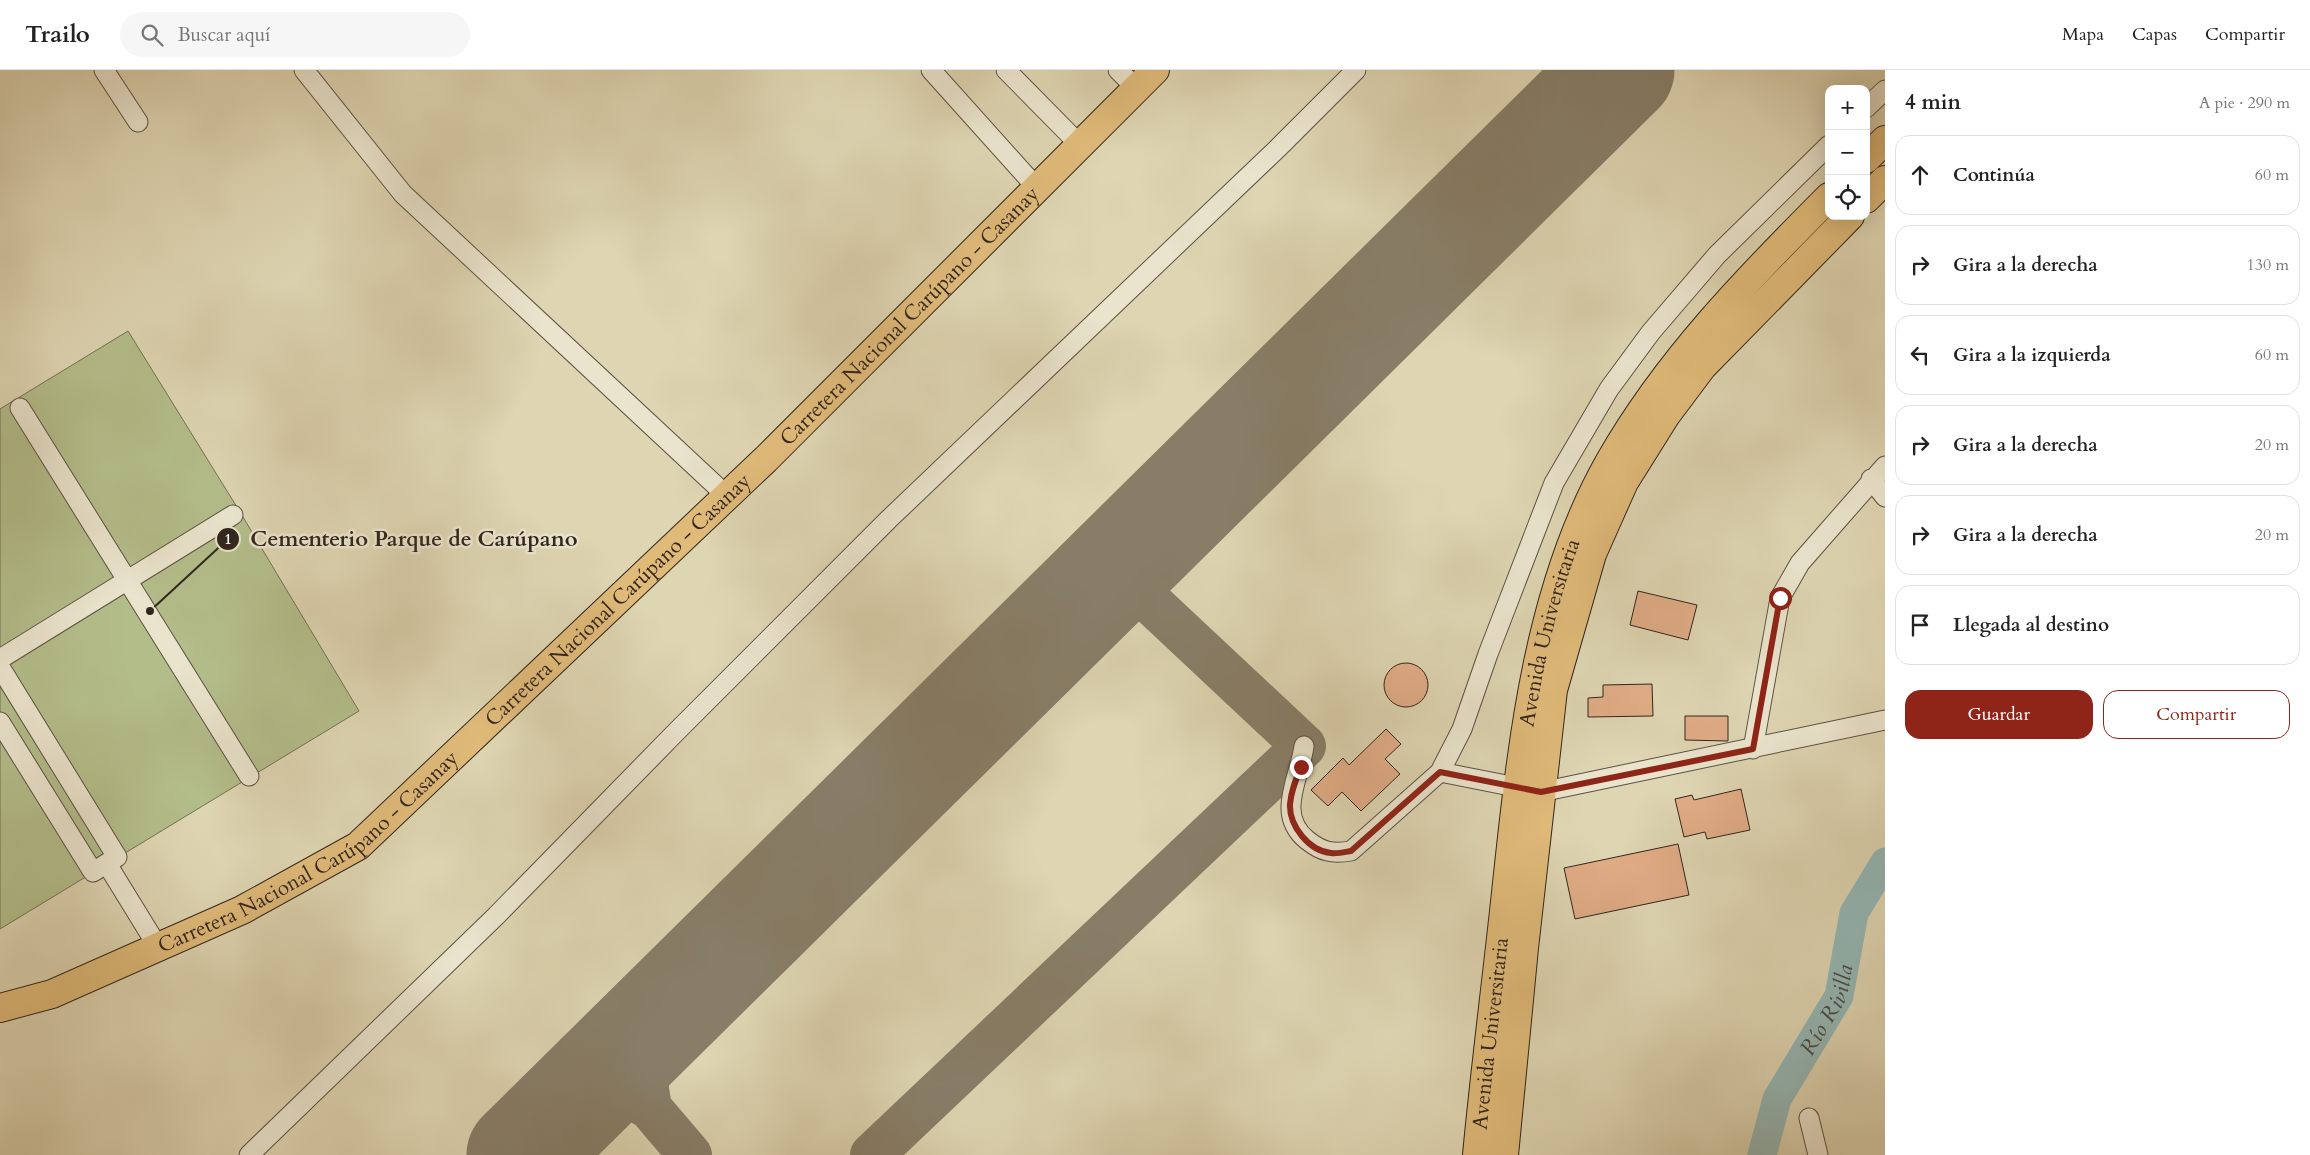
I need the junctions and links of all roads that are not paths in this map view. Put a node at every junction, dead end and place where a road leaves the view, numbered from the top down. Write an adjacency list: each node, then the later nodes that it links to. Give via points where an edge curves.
1 (104, 70): 9 (street)
2 (304, 70): 22 (street, via 403,194)
3 (931, 70): 15 (street)
4 (1006, 70): 11 (street)
5 (1356, 70): 39 (street, via 889,519 496,916)
6 (1136, 76): 11 (highway, Carretera Nacional Carúpano - Casanay)
7 (1885, 90): 8 (street)
8 (1870, 104)
9 (138, 122)
10 (1885, 140): 13 (highway)
11 (1080, 145): 15 (highway, Carretera Nacional Carúpano - Casanay)
12 (1825, 149): 32 (street, via 1717,255 1651,332 1609,389 1554,483 1462,729)
13 (1870, 155)
14 (1885, 180): 16 (highway)
15 (1036, 188): 22 (highway, Carretera Nacional Carúpano - Casanay)
16 (1870, 195)
17 (1825, 201): 34 (highway, Avenida Universitaria, via 1694,340 1650,397 1609,463 1573,540 1533,684)
18 (1846, 220): 34 (highway, Avenida Universitaria, via 1702,367 1666,415 1624,482 1592,554 1553,690)
19 (20, 408): 25 (street)
20 (1885, 466): 21 (street)
21 (1871, 479): 23 (street); 31 (street, via 1800,563 1780,598)
22 (727, 496): 36 (highway, Carretera Nacional Carúpano - Casanay, via 358,846 242,910)
23 (1885, 497)
24 (233, 515): 25 (street)
25 (128, 580): 26 (street); 33 (street)
26 (0, 659)
27 (0, 667): 35 (street, via 118,857)
28 (1885, 720): 31 (street)
29 (0, 722): 35 (street, via 93,872)
30 (1304, 746): 32 (street, via 1301,767 1292,791 1292,821 1308,841 1319,850 1332,854 1351,851)
31 (1753, 749): 34 (street)
32 (1440, 772): 34 (street)
33 (249, 776)
34 (1530, 790): 40 (highway, Avenida Universitaria, via 1488,1035); 41 (highway, Avenida Universitaria)
35 (107, 864): 36 (street)
36 (158, 947): 37 (highway, Carretera Nacional Carúpano - Casanay, via 52,994)
37 (0, 1008)
38 (1809, 1118): 42 (street)
39 (249, 1155)
40 (1477, 1155)
41 (1504, 1155)
42 (1818, 1155)

